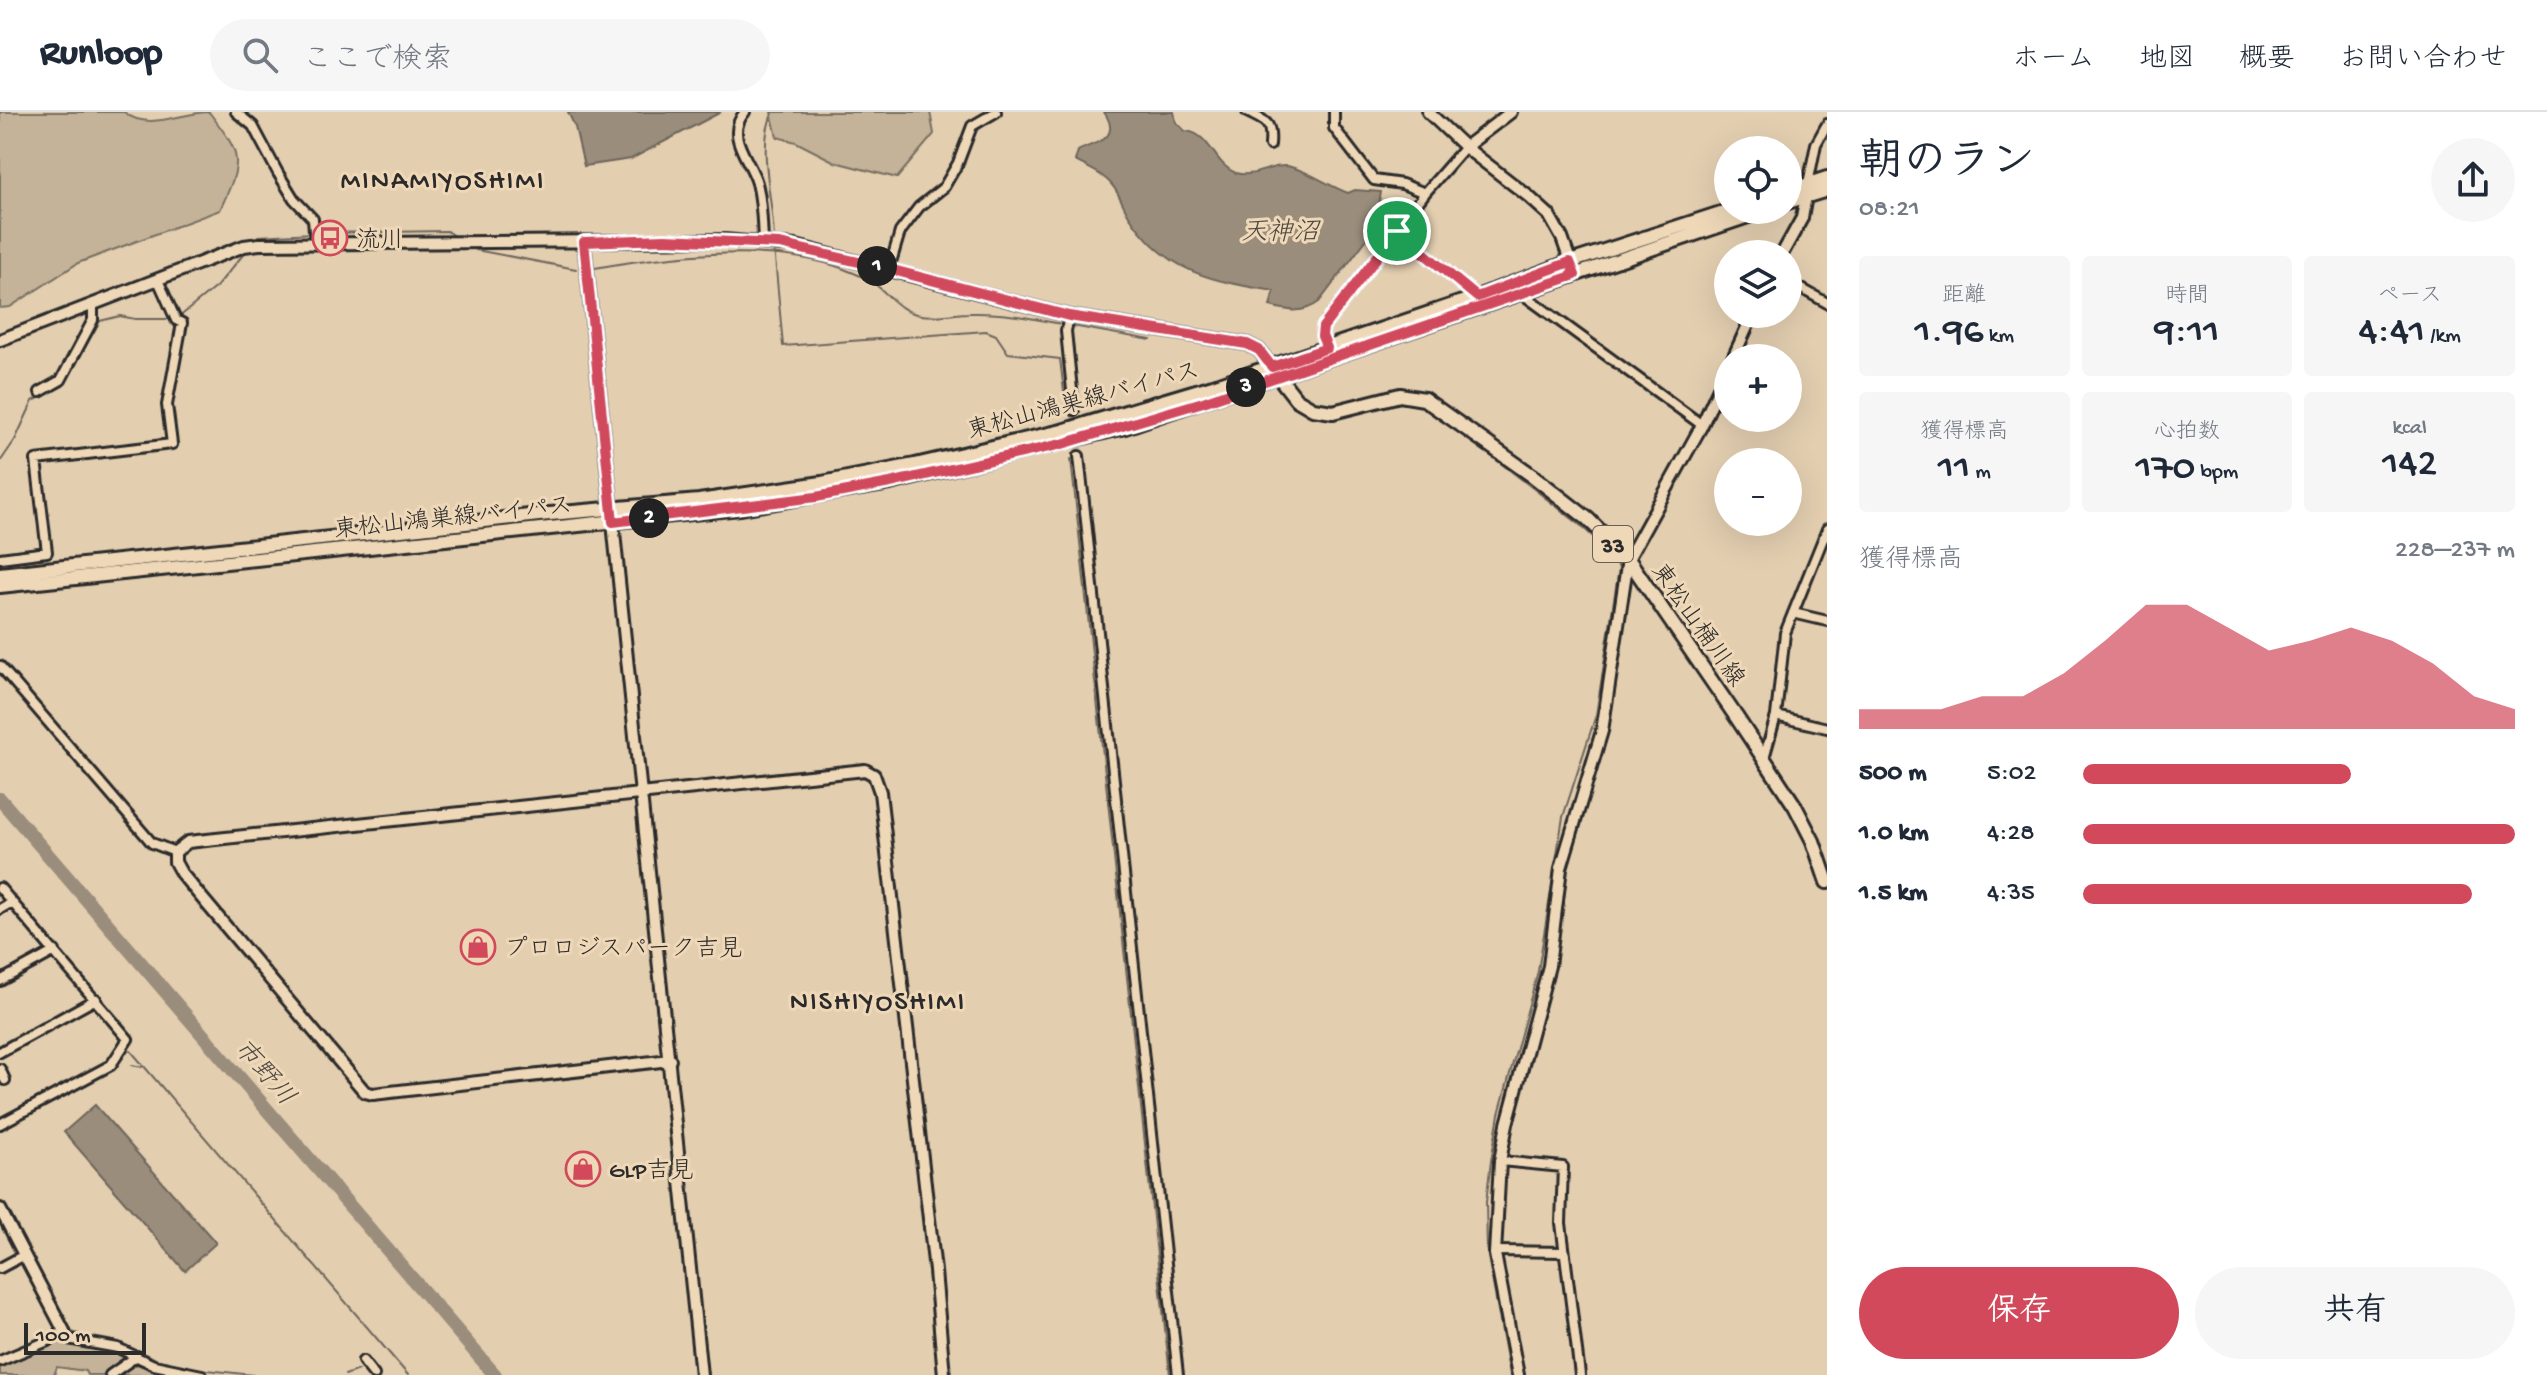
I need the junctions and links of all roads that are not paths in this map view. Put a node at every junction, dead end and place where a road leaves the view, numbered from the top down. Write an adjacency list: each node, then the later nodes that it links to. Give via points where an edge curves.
1 (236, 112): 23 (street, via 253,126 294,199 313,219)
2 (745, 112): 22 (street, via 736,131 757,183)
3 (996, 112): 25 (street, via 972,126 944,187 900,232)
4 (1247, 112): 9 (street, via 1268,124)
5 (1334, 112): 15 (street, via 1334,128 1374,180)
6 (1428, 112): 10 (street)
7 (1511, 112): 10 (street)
8 (1827, 124): 13 (street, via 1816,144)
9 (1270, 145)
10 (1465, 147): 15 (street); 24 (street, via 1549,215)
11 (1827, 178): 13 (main road)
12 (1802, 190): 13 (main road)
13 (1807, 190): 14 (main road); 16 (main road); 20 (street, via 1802,218)
14 (1827, 190)
15 (1425, 193): 19 (street)
16 (1802, 193)
17 (1714, 216): 24 (main road)
18 (1719, 224): 24 (main road)
19 (1397, 231): 29 (street); 34 (street, via 1323,327)
20 (1790, 240)
21 (584, 242): 22 (street); 23 (street); 41 (street)
22 (763, 242): 25 (street)
23 (315, 243): 26 (street, via 244,246)
24 (1573, 268): 28 (main road); 29 (main road)
25 (889, 269): 32 (street)
26 (158, 280): 31 (street); 43 (street, via 182,323 167,405 172,444 36,460 47,552)
27 (1802, 289): 30 (street)
28 (1521, 293): 35 (main road); 39 (street)
29 (1477, 297): 34 (main road)
30 (1827, 303)
31 (93, 306): 33 (street); 36 (street, via 93,320 61,380)
32 (1069, 316): 35 (street, via 1247,344 1259,350); 38 (street)
33 (0, 340)
34 (1327, 348): 35 (main road)
35 (1275, 371): 41 (main road, 東松山鴻巣線バイパス, via 1125,427 961,468 816,497); 44 (main road, 東松山桶川線 / 33, via 1296,399 1313,409 1333,412 1400,395 1424,399 1588,519)
36 (40, 392)
37 (1714, 399): 39 (street)
38 (1074, 410)
39 (1702, 425): 44 (street)
40 (1079, 456): 86 (street)
41 (613, 515): 45 (main road, 東松山鴻巣線バイパス); 46 (main road, 東松山鴻巣線バイパス); 53 (street)
42 (1827, 529): 47 (street)
43 (0, 558)
44 (1628, 559): 52 (main road, 東松山桶川線 / 33); 69 (street, via 1602,731 1561,868 1549,966)
45 (0, 574)
46 (0, 586)
47 (1793, 613): 48 (street); 50 (street, via 1785,633)
48 (1827, 621)
49 (0, 666): 56 (street, via 152,843)
50 (1776, 716): 51 (street); 52 (street)
51 (1827, 728)
52 (1764, 758): 54 (main road, 東松山桶川線 / 33)
53 (643, 793): 56 (street, via 188,842); 65 (street); 85 (street, via 865,770 874,775)
54 (1813, 841): 55 (street); 57 (main road, 東松山桶川線 / 33)
55 (1827, 846)
56 (175, 852): 65 (street, via 181,873 365,1092)
57 (1827, 882)
58 (0, 888): 59 (street)
59 (12, 902): 60 (street); 61 (street)
60 (0, 909)
61 (55, 951): 62 (street); 63 (street)
62 (0, 981)
63 (96, 999): 64 (street); 68 (street, via 128,1039 111,1065)
64 (0, 1052)
65 (670, 1060): 84 (street)
66 (0, 1069): 67 (street)
67 (5, 1080)
68 (0, 1124)
69 (1500, 1161): 71 (street); 72 (street, via 1563,1167)
70 (0, 1209): 73 (street)
71 (1495, 1251): 72 (street); 87 (street)
72 (1564, 1252): 88 (street)
73 (24, 1255): 74 (street); 75 (street)
74 (0, 1268)
75 (64, 1331): 76 (street, via 68,1339); 77 (street)
76 (137, 1356): 80 (street); 81 (street)
77 (0, 1361)
78 (363, 1361): 79 (street)
79 (371, 1372): 83 (street)
80 (183, 1373): 82 (street)
81 (110, 1375)
82 (202, 1375)
83 (359, 1375)
84 (701, 1375)
85 (944, 1375)
86 (1178, 1375)
87 (1518, 1375)
88 (1580, 1375)

